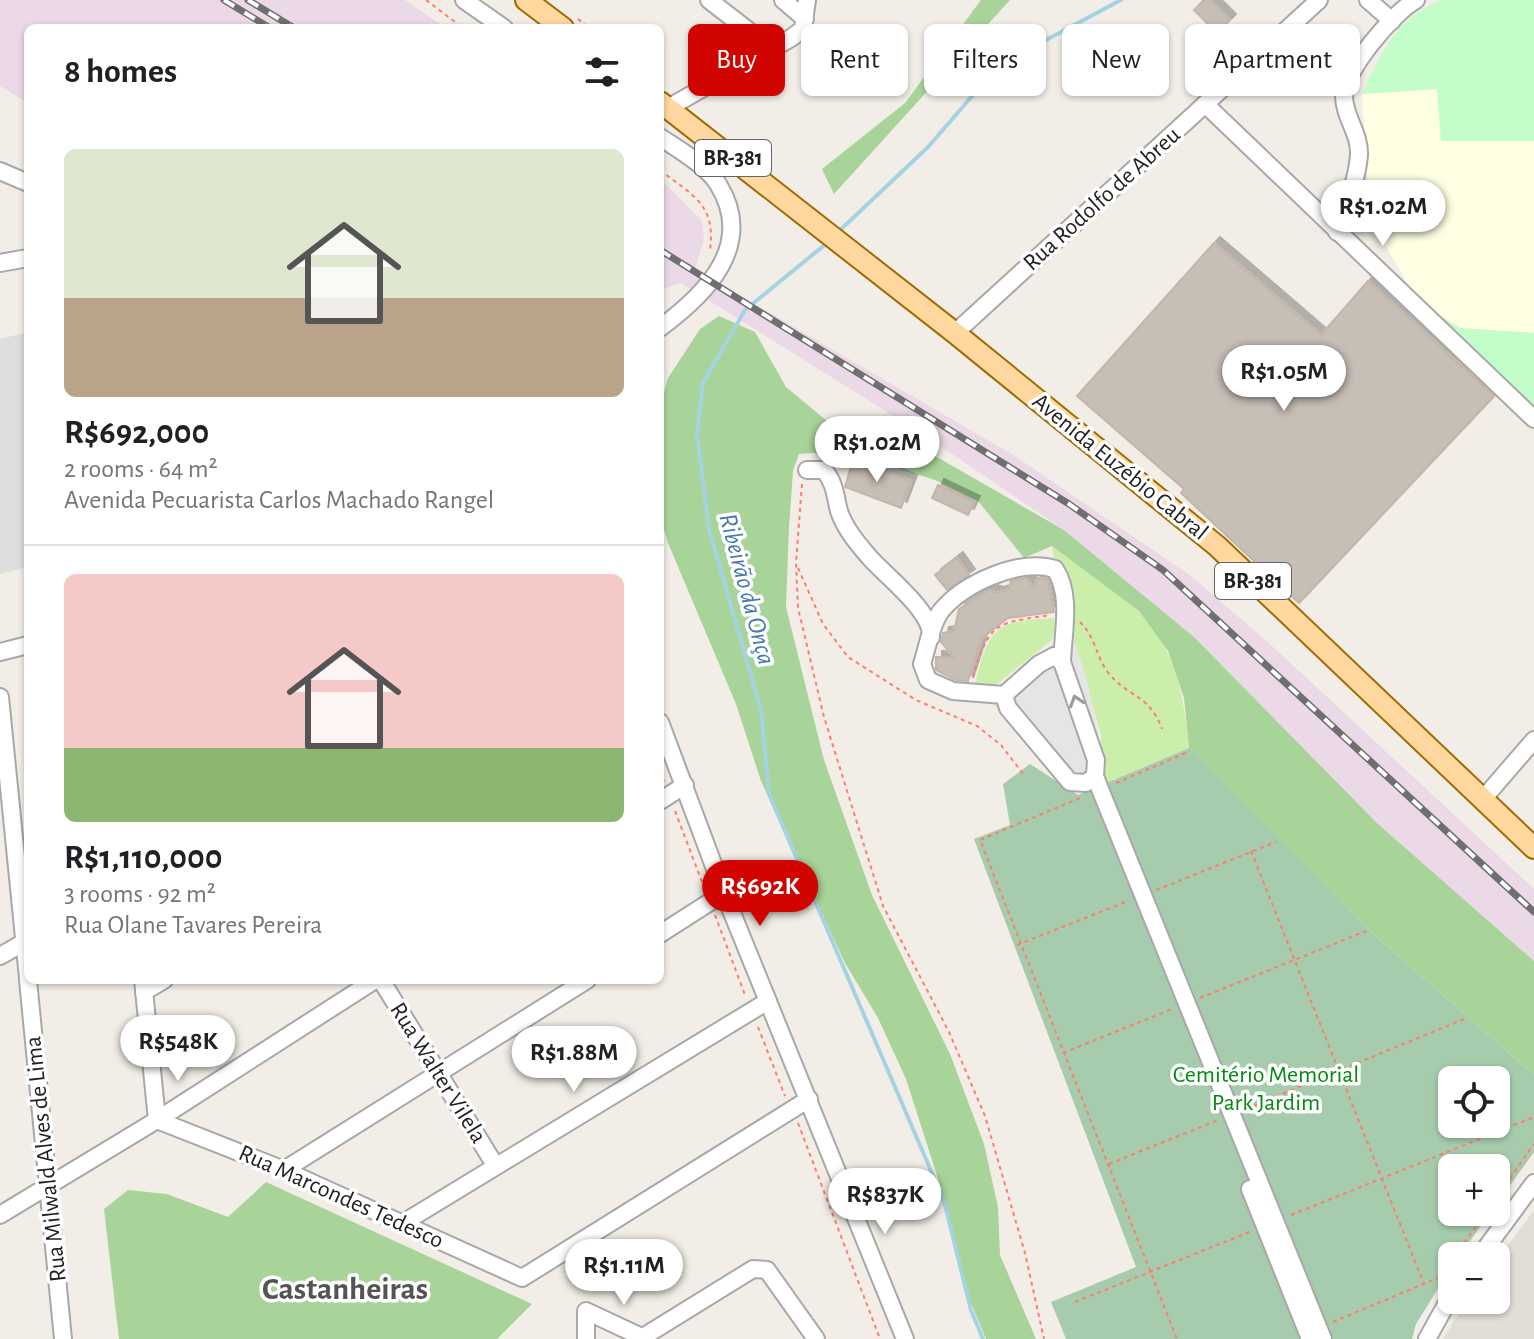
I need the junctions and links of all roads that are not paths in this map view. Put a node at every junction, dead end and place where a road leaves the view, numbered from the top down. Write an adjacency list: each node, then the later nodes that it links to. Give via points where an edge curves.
1 (464, 0): 11 (street)
2 (526, 0): 12 (main road)
3 (709, 0): 13 (street)
4 (783, 0): 9 (street)
5 (807, 0): 9 (street)
6 (1319, 0): 16 (street, Rua Rodolfo de Abreu)
7 (1368, 0): 10 (street)
8 (1416, 0): 10 (street)
9 (805, 19): 14 (street, via 803,29)
10 (1392, 21): 21 (street, via 1353,69 1344,93 1359,152)
11 (498, 24)
12 (558, 24)
13 (740, 24)
14 (785, 41)
15 (688, 93): 17 (street)
16 (1205, 104): 21 (street); 25 (street, Rua Rodolfo de Abreu)
17 (664, 105): 25 (main road, Avenida Euzébio Cabral / BR-381)
18 (664, 140): 24 (street, via 717,182 732,229 726,261 687,308)
19 (0, 171): 20 (street)
20 (24, 181)
21 (1337, 232): 26 (street)
22 (24, 259): 23 (street)
23 (0, 263)
24 (664, 325)
25 (955, 333): 41 (main road, Avenida Euzébio Cabral / BR-381, via 1217,546)
26 (1534, 419)
27 (807, 470): 28 (street, via 824,470 832,480 846,525)
28 (905, 594): 29 (street, via 926,605); 30 (street, via 928,623)
29 (946, 607): 30 (street); 33 (street, via 979,583 1022,567 1055,569 1066,602)
30 (931, 638): 34 (street, via 922,664 928,680 953,691)
31 (24, 646): 32 (street)
32 (0, 652)
33 (1062, 662): 34 (street, via 1054,656 1039,664); 38 (street, one-way to 33, via 1096,760)
34 (1004, 695): 38 (street, via 1016,720 1063,776 1070,782)
35 (0, 697): 44 (street, Rua Milwald Alves de Lima)
36 (664, 732): 39 (street)
37 (1534, 740): 41 (street)
38 (1091, 780): 65 (street)
39 (685, 785): 40 (street); 43 (street)
40 (664, 798)
41 (1483, 799): 42 (main road, Avenida Euzébio Cabral / BR-381)
42 (1534, 848)
43 (717, 898): 45 (street); 53 (street)
44 (24, 922)
45 (664, 931)
46 (24, 942): 47 (street)
47 (0, 956)
48 (29, 984): 60 (street, Rua Milwald Alves de Lima)
49 (372, 984): 56 (street)
50 (381, 984): 54 (street, Rua Walter Vilela)
51 (581, 984): 54 (street)
52 (143, 986): 56 (street)
53 (768, 1001): 55 (street); 57 (street)
54 (439, 1074): 57 (street, Rua Walter Vilela); 58 (street)
55 (809, 1099): 62 (street, Rua Marcondes Tedesco, via 522,1278); 70 (street)
56 (157, 1120): 58 (street, Rua Marcondes Tedesco); 60 (street)
57 (495, 1165): 62 (street)
58 (284, 1170): 62 (street, Rua Marcondes Tedesco)
59 (1534, 1183): 63 (street)
60 (49, 1186): 61 (street); 67 (street, Rua Milwald Alves de Lima)
61 (0, 1215)
62 (403, 1223)
63 (1490, 1242)
64 (1441, 1314): 71 (street)
65 (1317, 1335)
66 (644, 1338): 68 (street, via 586,1311); 69 (street, via 761,1268)
67 (63, 1339)
68 (586, 1339)
69 (816, 1339)
70 (905, 1339)
71 (1427, 1339)

